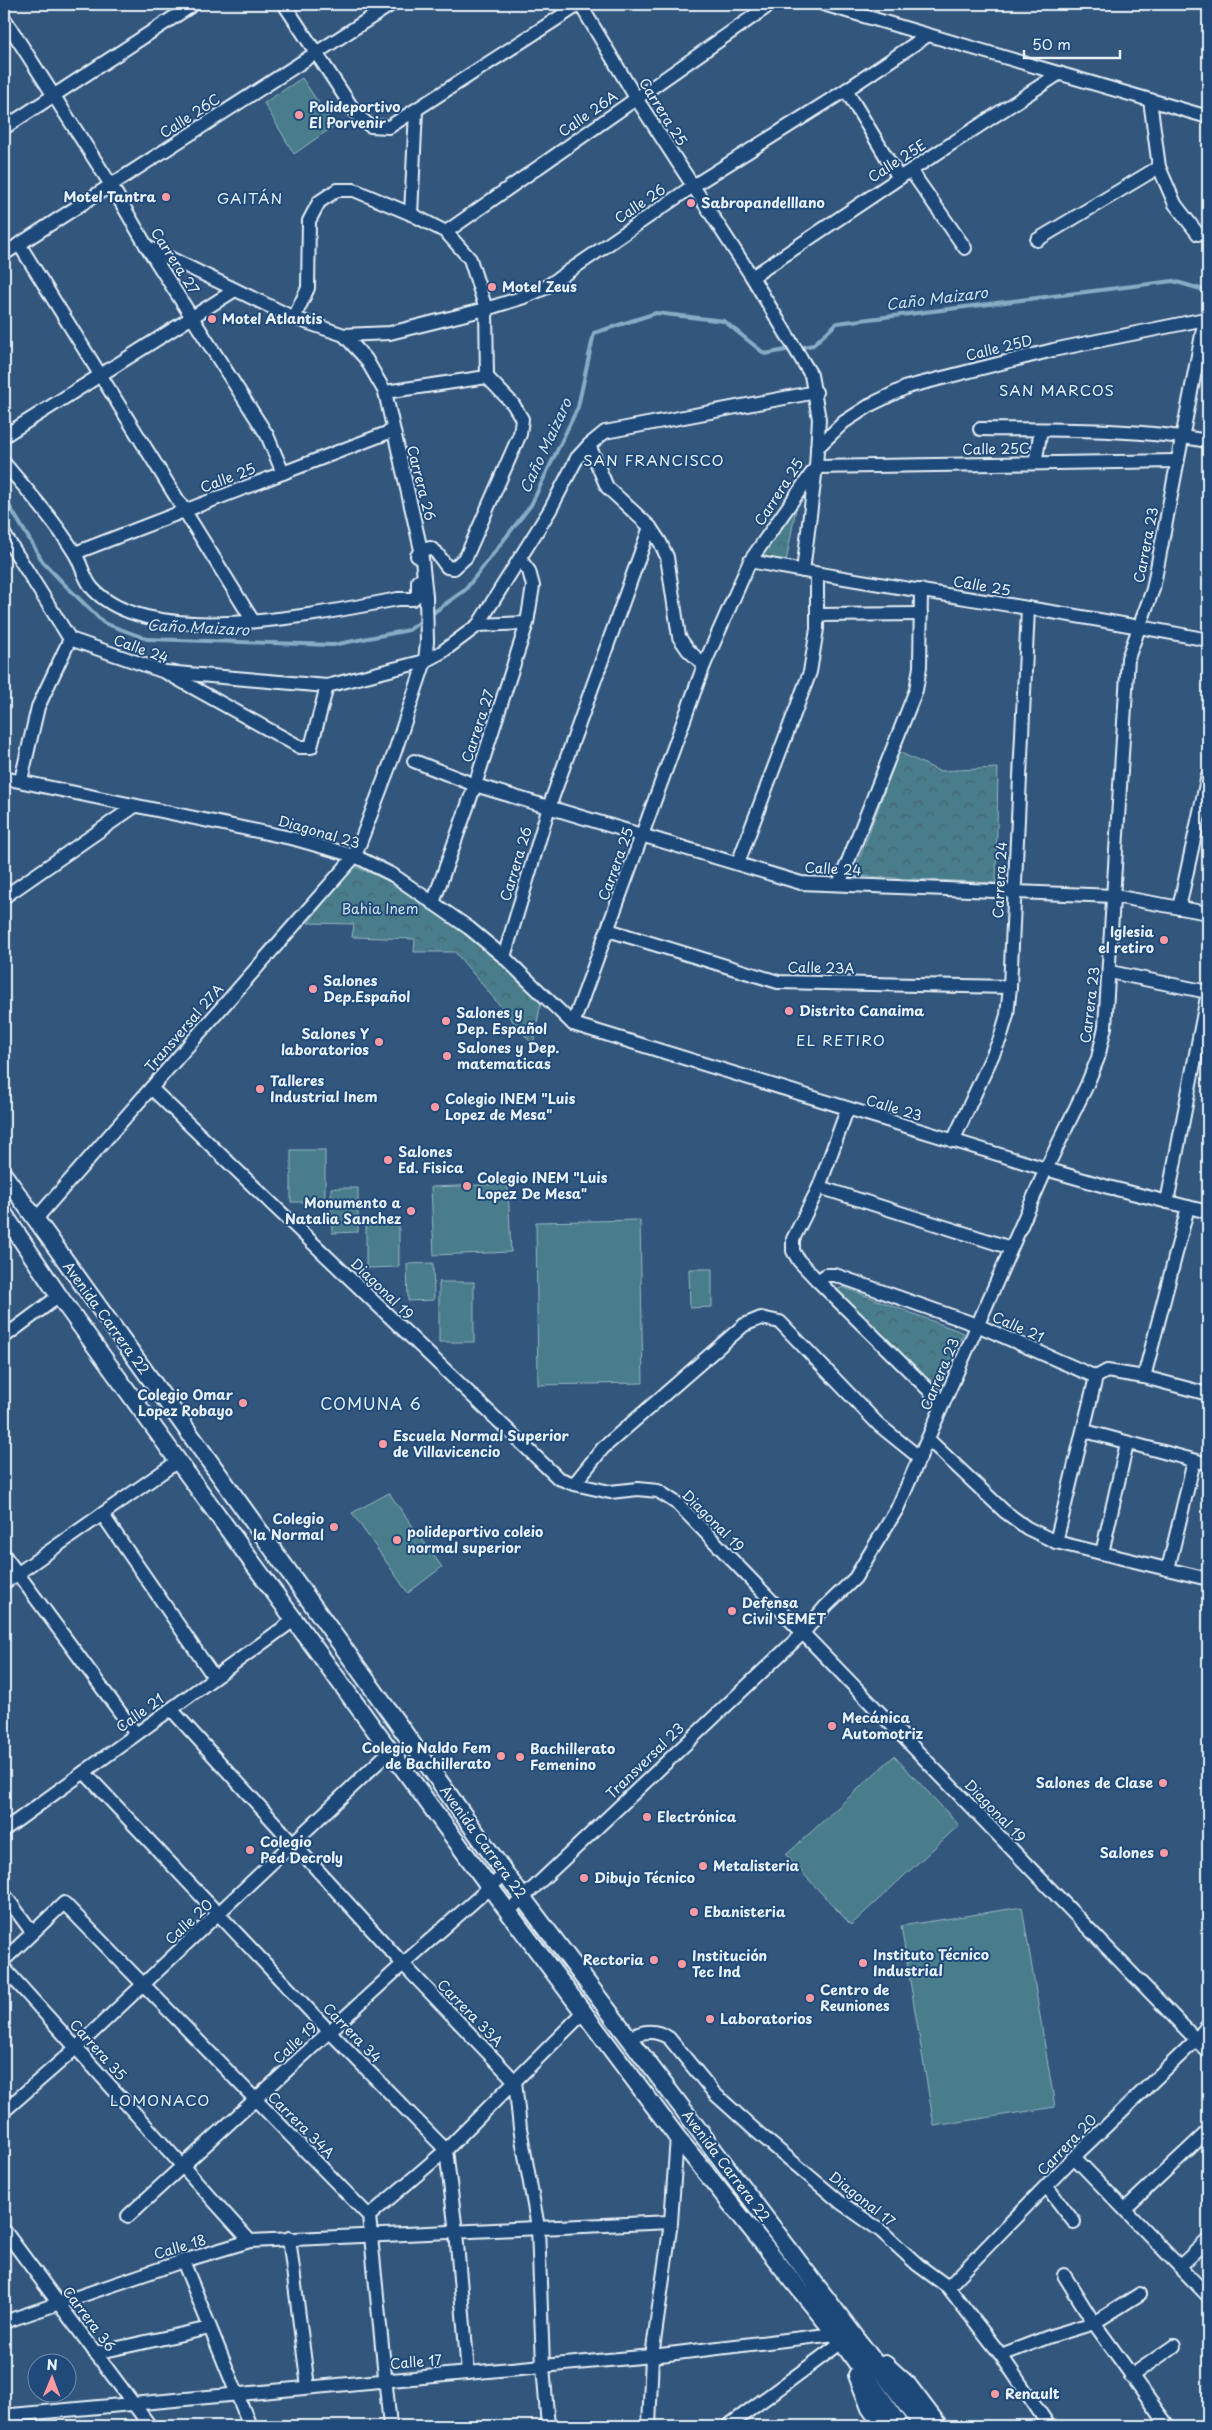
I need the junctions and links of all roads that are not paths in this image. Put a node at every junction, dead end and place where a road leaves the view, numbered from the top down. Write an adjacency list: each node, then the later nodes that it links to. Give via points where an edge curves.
1 (194, 4): 13 (street)
2 (284, 4): 10 (street)
3 (392, 4): 10 (street, Calle 26C)
4 (580, 4): 14 (street, Carrera 25); 16 (street)
5 (772, 4): 14 (street, Calle 26A)
6 (823, 4): 7 (street)
7 (865, 9): 9 (street)
8 (4, 18): 13 (street, Carrera 27)
9 (928, 35): 11 (street); 12 (street, Calle 26)
10 (316, 53): 16 (street, via 358,115 370,126 389,127); 22 (street, Calle 26C)
11 (1060, 74): 15 (street); 20 (street, Calle 25E)
12 (846, 90): 21 (street); 23 (street, Calle 26)
13 (54, 94): 18 (street); 22 (street, Carrera 27)
14 (636, 98): 23 (street, Carrera 25); 25 (street, Calle 26A)
15 (1150, 100): 17 (street); 19 (street)
16 (416, 110): 24 (street)
17 (1208, 117)
18 (4, 128)
19 (1159, 167): 26 (street, via 1175,204); 27 (street)
20 (910, 170): 21 (street, Calle 25E); 30 (street)
21 (899, 178): 32 (street, Calle 25E)
22 (111, 184): 28 (street, Calle 26C); 29 (street, Carrera 27)
23 (693, 186): 32 (street, Carrera 25); 34 (street, Calle 26, via 543,289)
24 (411, 214): 25 (street); 37 (street, via 354,190 336,190 319,202 309,220 308,288)
25 (446, 232): 34 (street, via 470,259)
26 (1198, 234)
27 (1037, 240)
28 (19, 244): 31 (street, Calle 26C); 39 (street)
29 (148, 247): 33 (street, Carrera 26); 35 (street, Carrera 27)
30 (965, 248)
31 (4, 254)
32 (752, 277): 42 (street, Carrera 25, via 801,356)
33 (235, 290): 35 (street); 37 (street, Carrera 26)
34 (486, 309): 38 (street, Calle 26, via 390,333); 40 (street)
35 (192, 315): 39 (street); 55 (street, Carrera 27, via 267,434)
36 (1207, 317): 47 (street, Carrera 23); 50 (street, Calle 25D, via 1053,350 906,387 844,422)
37 (294, 318): 38 (street, Carrera 26)
38 (344, 334): 41 (street, Carrera 26, via 366,358)
39 (99, 375): 46 (street); 56 (street)
40 (487, 377): 41 (street); 59 (street, via 513,404 522,419 520,434 466,557 454,568 447,567 430,548)
41 (384, 392): 45 (street, Carrera 26)
42 (816, 392): 49 (street, via 618,428 605,432); 50 (street, Carrera 25, via 819,419)
43 (980, 429): 44 (street, Calle 25C)
44 (1041, 430): 47 (street, Calle 25C); 53 (street)
45 (392, 431): 55 (street, Calle 25); 59 (street, Carrera 26)
46 (4, 436)
47 (1183, 436): 48 (street, Calle 25C); 51 (street, Carrera 23)
48 (1208, 441)
49 (589, 445): 57 (street, via 607,487); 61 (street, via 577,458)
50 (817, 448): 54 (street, Carrera 25)
51 (1177, 461): 53 (street, Calle 25C); 72 (street, Carrera 23, via 1154,589)
52 (4, 463): 60 (street, via 38,502)
53 (1035, 463): 54 (street, Calle 25C)
54 (816, 467): 62 (street, Carrera 25); 63 (street)
55 (283, 473): 56 (street, Calle 25)
56 (184, 511): 60 (street, Calle 25); 69 (street)
57 (650, 527): 76 (street, via 667,557 679,637); 85 (street, Carrera 26)
58 (4, 534): 73 (street)
59 (421, 550): 69 (street, via 416,564 418,594 413,599 294,618); 75 (street, Carrera 26, via 426,596)
60 (75, 553): 69 (street, via 85,578 112,604 172,622)
61 (520, 559): 70 (street, Carrera 27, via 533,586); 71 (street)
62 (750, 561): 63 (street, Calle 25); 76 (street, Carrera 25)
63 (803, 571): 64 (street, Calle 25)
64 (817, 574): 65 (street, Calle 25); 68 (street)
65 (921, 590): 66 (street, Calle 25); 67 (street)
66 (1028, 609): 72 (street, Calle 25); 90 (street, Carrera 24)
67 (920, 614): 68 (street); 89 (street, via 920,667 916,690)
68 (817, 615): 88 (street, via 816,644 810,672)
69 (254, 621)
70 (527, 622): 71 (street); 83 (street, Carrera 27)
71 (478, 625): 75 (street)
72 (1138, 626): 74 (street, Calle 25); 91 (street, Carrera 23, via 1128,658)
73 (70, 640): 77 (street, Calle 24); 82 (street, via 38,707)
74 (1208, 640)
75 (425, 661): 78 (street); 87 (street, Carrera 26)
76 (704, 665): 86 (street, Carrera 25)
77 (165, 672): 78 (street); 78 (street, Calle 24, via 300,747 310,747)
78 (327, 686)
79 (414, 761): 83 (street, Calle 24)
80 (1208, 775): 94 (street)
81 (4, 778): 82 (street, Diagonal 23)
82 (21, 780): 84 (street, Diagonal 23)
83 (475, 785): 85 (street, Calle 24); 93 (street, Carrera 27)
84 (135, 806): 87 (street, Diagonal 23, via 295,839); 92 (street)
85 (549, 807): 86 (street, Calle 24); 97 (street, Carrera 26)
86 (642, 834): 88 (street, Calle 24); 96 (street, Carrera 25)
87 (355, 856): 93 (street, Diagonal 23, via 393,875); 102 (street, Transversal 27A)
88 (738, 863): 89 (street, Calle 24, via 801,883)
89 (839, 884): 90 (street, Calle 24)
90 (1014, 892): 91 (street, Calle 24); 99 (street, Carrera 24)
91 (1114, 896): 94 (street, Calle 24); 98 (street, Carrera 23)
92 (4, 897)
93 (433, 902): 97 (street, Diagonal 23)
94 (1179, 908): 95 (street, Calle 24)
95 (1208, 913)
96 (608, 930): 99 (street, Calle 23A, via 778,982); 101 (street, Carrera 25)
97 (504, 957): 101 (street, Diagonal 23)
98 (1110, 972): 100 (street); 105 (street, Carrera 23, via 1105,1027 1098,1058)
99 (1010, 986): 104 (street, Carrera 24, via 1000,1039)
100 (1208, 992): 108 (street)
101 (573, 1024): 103 (street, Calle 23)
102 (150, 1088): 112 (street, Transversal 27A); 129 (street, Diagonal 19, via 558,1478)
103 (848, 1110): 104 (street, Calle 23); 107 (street)
104 (954, 1141): 105 (street, Calle 23)
105 (1046, 1169): 108 (street, Calle 23); 113 (street, Carrera 23)
106 (4, 1175): 112 (main road, Avenida Carrera 22)
107 (819, 1187): 113 (street); 114 (street, via 794,1239 793,1251)
108 (1167, 1202): 109 (street, Calle 23)
109 (1188, 1207): 110 (street, Calle 23); 119 (street)
110 (1208, 1212)
111 (4, 1214): 115 (main road, Avenida Carrera 22)
112 (35, 1220): 147 (main road, Avenida Carrera 22)
113 (1011, 1248): 116 (street, Carrera 23)
114 (818, 1281): 116 (street, Calle 21, via 826,1275 835,1275); 121 (street)
115 (59, 1296): 117 (street); 126 (main road, Avenida Carrera 22)
116 (977, 1325): 118 (street, Calle 21); 121 (street, Carrera 23)
117 (4, 1337)
118 (1096, 1377): 119 (street, via 1107,1371); 122 (street)
119 (1144, 1377): 120 (street)
120 (1208, 1394)
121 (943, 1404): 123 (street, Carrera 23)
122 (1085, 1431): 124 (street); 131 (street)
123 (929, 1440): 125 (street, Carrera 23); 131 (street, via 1009,1516)
124 (1127, 1443): 127 (street); 132 (street)
125 (920, 1458): 129 (street, via 879,1425 780,1322 761,1318 744,1325 603,1448); 139 (street, Carrera 23, via 897,1509 870,1556 855,1578)
126 (178, 1461): 130 (street); 138 (main road, Avenida Carrera 22)
127 (1194, 1461): 128 (street); 134 (street)
128 (1208, 1464)
129 (574, 1484): 139 (street, Diagonal 19, via 610,1492 638,1488 658,1490 678,1504)
130 (102, 1514): 135 (street); 140 (street)
131 (1056, 1542): 132 (street)
132 (1102, 1554): 134 (street)
133 (4, 1555): 135 (street)
134 (1168, 1569): 136 (street)
135 (17, 1572): 137 (street); 142 (street)
136 (1208, 1579)
137 (4, 1582)
138 (294, 1620): 140 (street, Calle 21); 143 (main road, Avenida Carrera 22)
139 (802, 1634): 150 (street, Transversal 23); 162 (street, Diagonal 19)
140 (214, 1677): 141 (street, Calle 21)
141 (171, 1709): 142 (street, Calle 21); 146 (street, Carrera 33A)
142 (136, 1734): 144 (street, Calle 21)
143 (390, 1751): 146 (street, Calle 20); 148 (main road, Avenida Carrera 22)
144 (84, 1772): 145 (street, Calle 21); 152 (street, Carrera 34)
145 (4, 1830)
146 (291, 1842): 152 (street, Calle 20); 155 (street, Carrera 33A)
147 (506, 1874): 148 (street, Calle 19); 150 (main road, Avenida Carrera 22)
148 (489, 1886): 151 (main road, Avenida Carrera 22); 155 (street, Calle 19)
149 (4, 1894): 153 (street)
150 (523, 1898): 151 (street, Transversal 23); 161 (main road, Avenida Carrera 22)
151 (509, 1911): 158 (main road, Avenida Carrera 22)
152 (220, 1914): 157 (street, Calle 20); 160 (street, Carrera 34)
153 (32, 1932): 154 (street); 157 (street, Carrera 34A, via 64,1904)
154 (4, 1960)
155 (403, 1964): 160 (street, Calle 19); 165 (street, Carrera 33A)
156 (4, 1968): 163 (street, Carrera 35)
157 (144, 1984): 163 (street, Calle 20); 166 (street, Carrera 34A)
158 (585, 2010): 165 (street); 169 (main road, Avenida Carrera 22)
159 (1208, 2025): 162 (street, Carrera 20)
160 (329, 2031): 166 (street, Calle 19); 170 (street, Carrera 34)
161 (631, 2038): 189 (street, Diagonal 17, via 650,2032 668,2038 715,2094 756,2131); 196 (main road, Avenida Carrera 22)
162 (1196, 2040): 164 (street, Diagonal 19); 171 (street, Carrera 20)
163 (76, 2048): 167 (street, Calle 20); 172 (street, Carrera 35)
164 (1208, 2052)
165 (515, 2081): 170 (street); 179 (street)
166 (255, 2100): 172 (street, Calle 19); 176 (street, Carrera 34A)
167 (4, 2111)
168 (1208, 2131): 174 (street)
169 (677, 2137): 177 (street); 196 (main road, Avenida Carrera 22)
170 (446, 2150): 176 (street); 181 (street)
171 (1074, 2157): 173 (street, Carrera 20); 174 (street)
172 (184, 2166): 175 (street, Calle 19); 185 (street, Carrera 35)
173 (1047, 2187): 178 (street); 189 (street, Carrera 20)
174 (1125, 2209): 187 (street)
175 (128, 2216)
176 (369, 2216): 182 (street)
177 (671, 2222): 179 (street, Calle 18); 200 (street)
178 (1074, 2222)
179 (538, 2227): 181 (street, Calle 18); 201 (street)
180 (4, 2230): 192 (street, Carrera 36)
181 (456, 2232): 182 (street, Calle 18); 202 (street)
182 (371, 2235): 183 (street, Calle 18); 204 (street)
183 (289, 2238): 185 (street, Calle 18); 205 (street)
184 (1208, 2240): 187 (street)
185 (250, 2241): 186 (street, Calle 18)
186 (183, 2261): 192 (street, Calle 18); 195 (street)
187 (1180, 2266): 191 (street)
188 (1064, 2274): 194 (street)
189 (948, 2287): 199 (street, Diagonal 17)
190 (1140, 2294): 194 (street)
191 (1208, 2296)
192 (58, 2302): 193 (street, Calle 18); 198 (street, Carrera 36)
193 (4, 2322)
194 (1094, 2323): 199 (street); 203 (street)
195 (210, 2328): 198 (street); 206 (street)
196 (846, 2342): 200 (street, Calle 17); 208 (main road, Avenida Carrera 22); 215 (street); 217 (main road, Avenida Carrera 22, via 905,2403); 218 (main road, via 908,2385)
197 (1174, 2346): 203 (street)
198 (95, 2353): 207 (street, Carrera 36)
199 (1001, 2355): 219 (street, Diagonal 17)
200 (652, 2356): 201 (street, Calle 17); 214 (street)
201 (543, 2366): 202 (street, Calle 17); 213 (street)
202 (468, 2373): 204 (street, Calle 17)
203 (1131, 2376): 220 (street)
204 (387, 2380): 205 (street, Calle 17); 212 (street)
205 (308, 2388): 206 (street, Calle 17)
206 (236, 2394): 207 (street, Calle 17); 211 (street)
207 (132, 2402): 209 (street, Calle 17, via 12,2415); 210 (street, Carrera 36)
208 (887, 2419): 216 (main road, Avenida Carrera 22)
209 (6, 2426)
210 (150, 2426)
211 (250, 2426)
212 (390, 2426)
213 (548, 2426)
214 (649, 2426)
215 (728, 2426)
216 (901, 2426)
217 (922, 2426)
218 (939, 2426)
219 (1049, 2426)
220 (1168, 2426)

